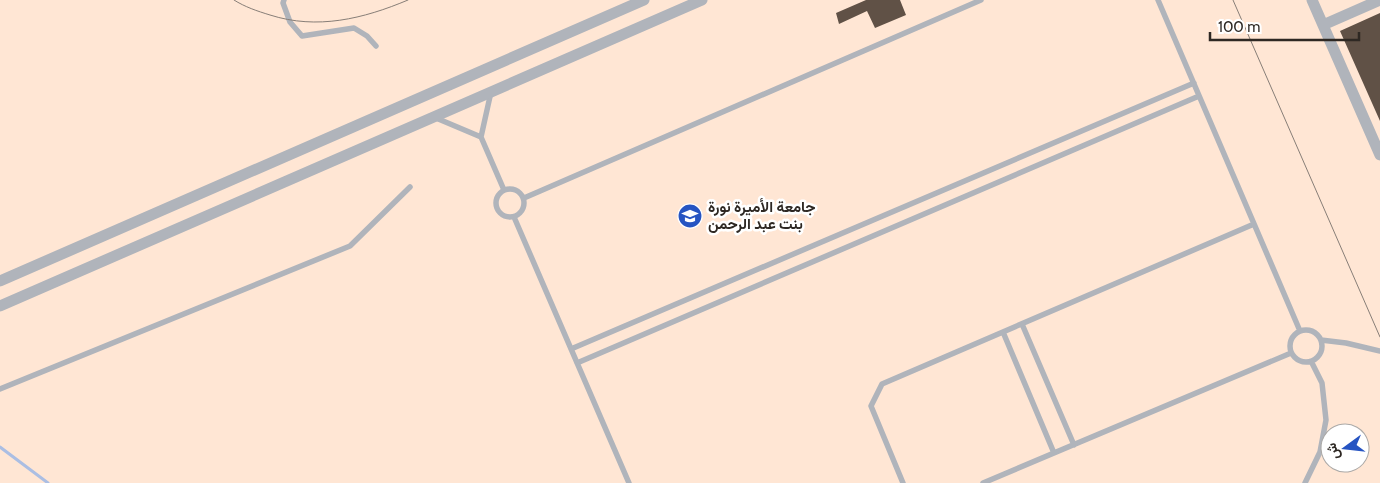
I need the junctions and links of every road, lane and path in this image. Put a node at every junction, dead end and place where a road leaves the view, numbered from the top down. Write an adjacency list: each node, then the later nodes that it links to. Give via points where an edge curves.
1 (284, 0): 9 (lane, via 290,22 302,36 354,28)
2 (644, 0): 21 (street)
3 (702, 0): 11 (street)
4 (980, 0): 18 (lane)
5 (1158, 0): 10 (lane)
6 (1312, 0): 8 (street)
7 (1380, 0): 8 (street)
8 (1323, 25): 15 (street)
9 (376, 46)
10 (1194, 83): 12 (lane); 27 (lane)
11 (492, 92): 13 (street); 14 (lane)
12 (1200, 96): 20 (lane); 31 (lane)
13 (434, 117): 14 (lane); 22 (street)
14 (481, 137): 17 (lane)
15 (1380, 155)
16 (410, 187): 32 (lane, via 350,246)
17 (504, 190): 18 (lane, via 518,190); 19 (lane, via 497,196 496,206 505,216)
18 (524, 198): 19 (lane, via 524,207)
19 (514, 217): 27 (lane)
20 (1254, 224): 23 (lane); 24 (lane)
21 (0, 281)
22 (0, 306)
23 (1022, 324): 25 (lane); 33 (lane)
24 (1300, 331): 26 (lane, via 1314,332); 29 (lane, via 1290,341)
25 (1003, 332): 34 (lane); 36 (lane, via 882,384 871,406)
26 (1321, 340): 28 (lane); 30 (lane, via 1321,350)
27 (571, 349): 31 (lane)
28 (1380, 351)
29 (1291, 353): 30 (lane, via 1301,361); 33 (lane)
30 (1311, 361): 38 (lane, via 1322,384 1326,420 1320,452)
31 (577, 363): 35 (lane)
32 (0, 389)
33 (1074, 445): 34 (lane)
34 (1054, 453): 37 (lane)
35 (629, 483)
36 (904, 483)
37 (983, 483)
38 (1304, 483)

